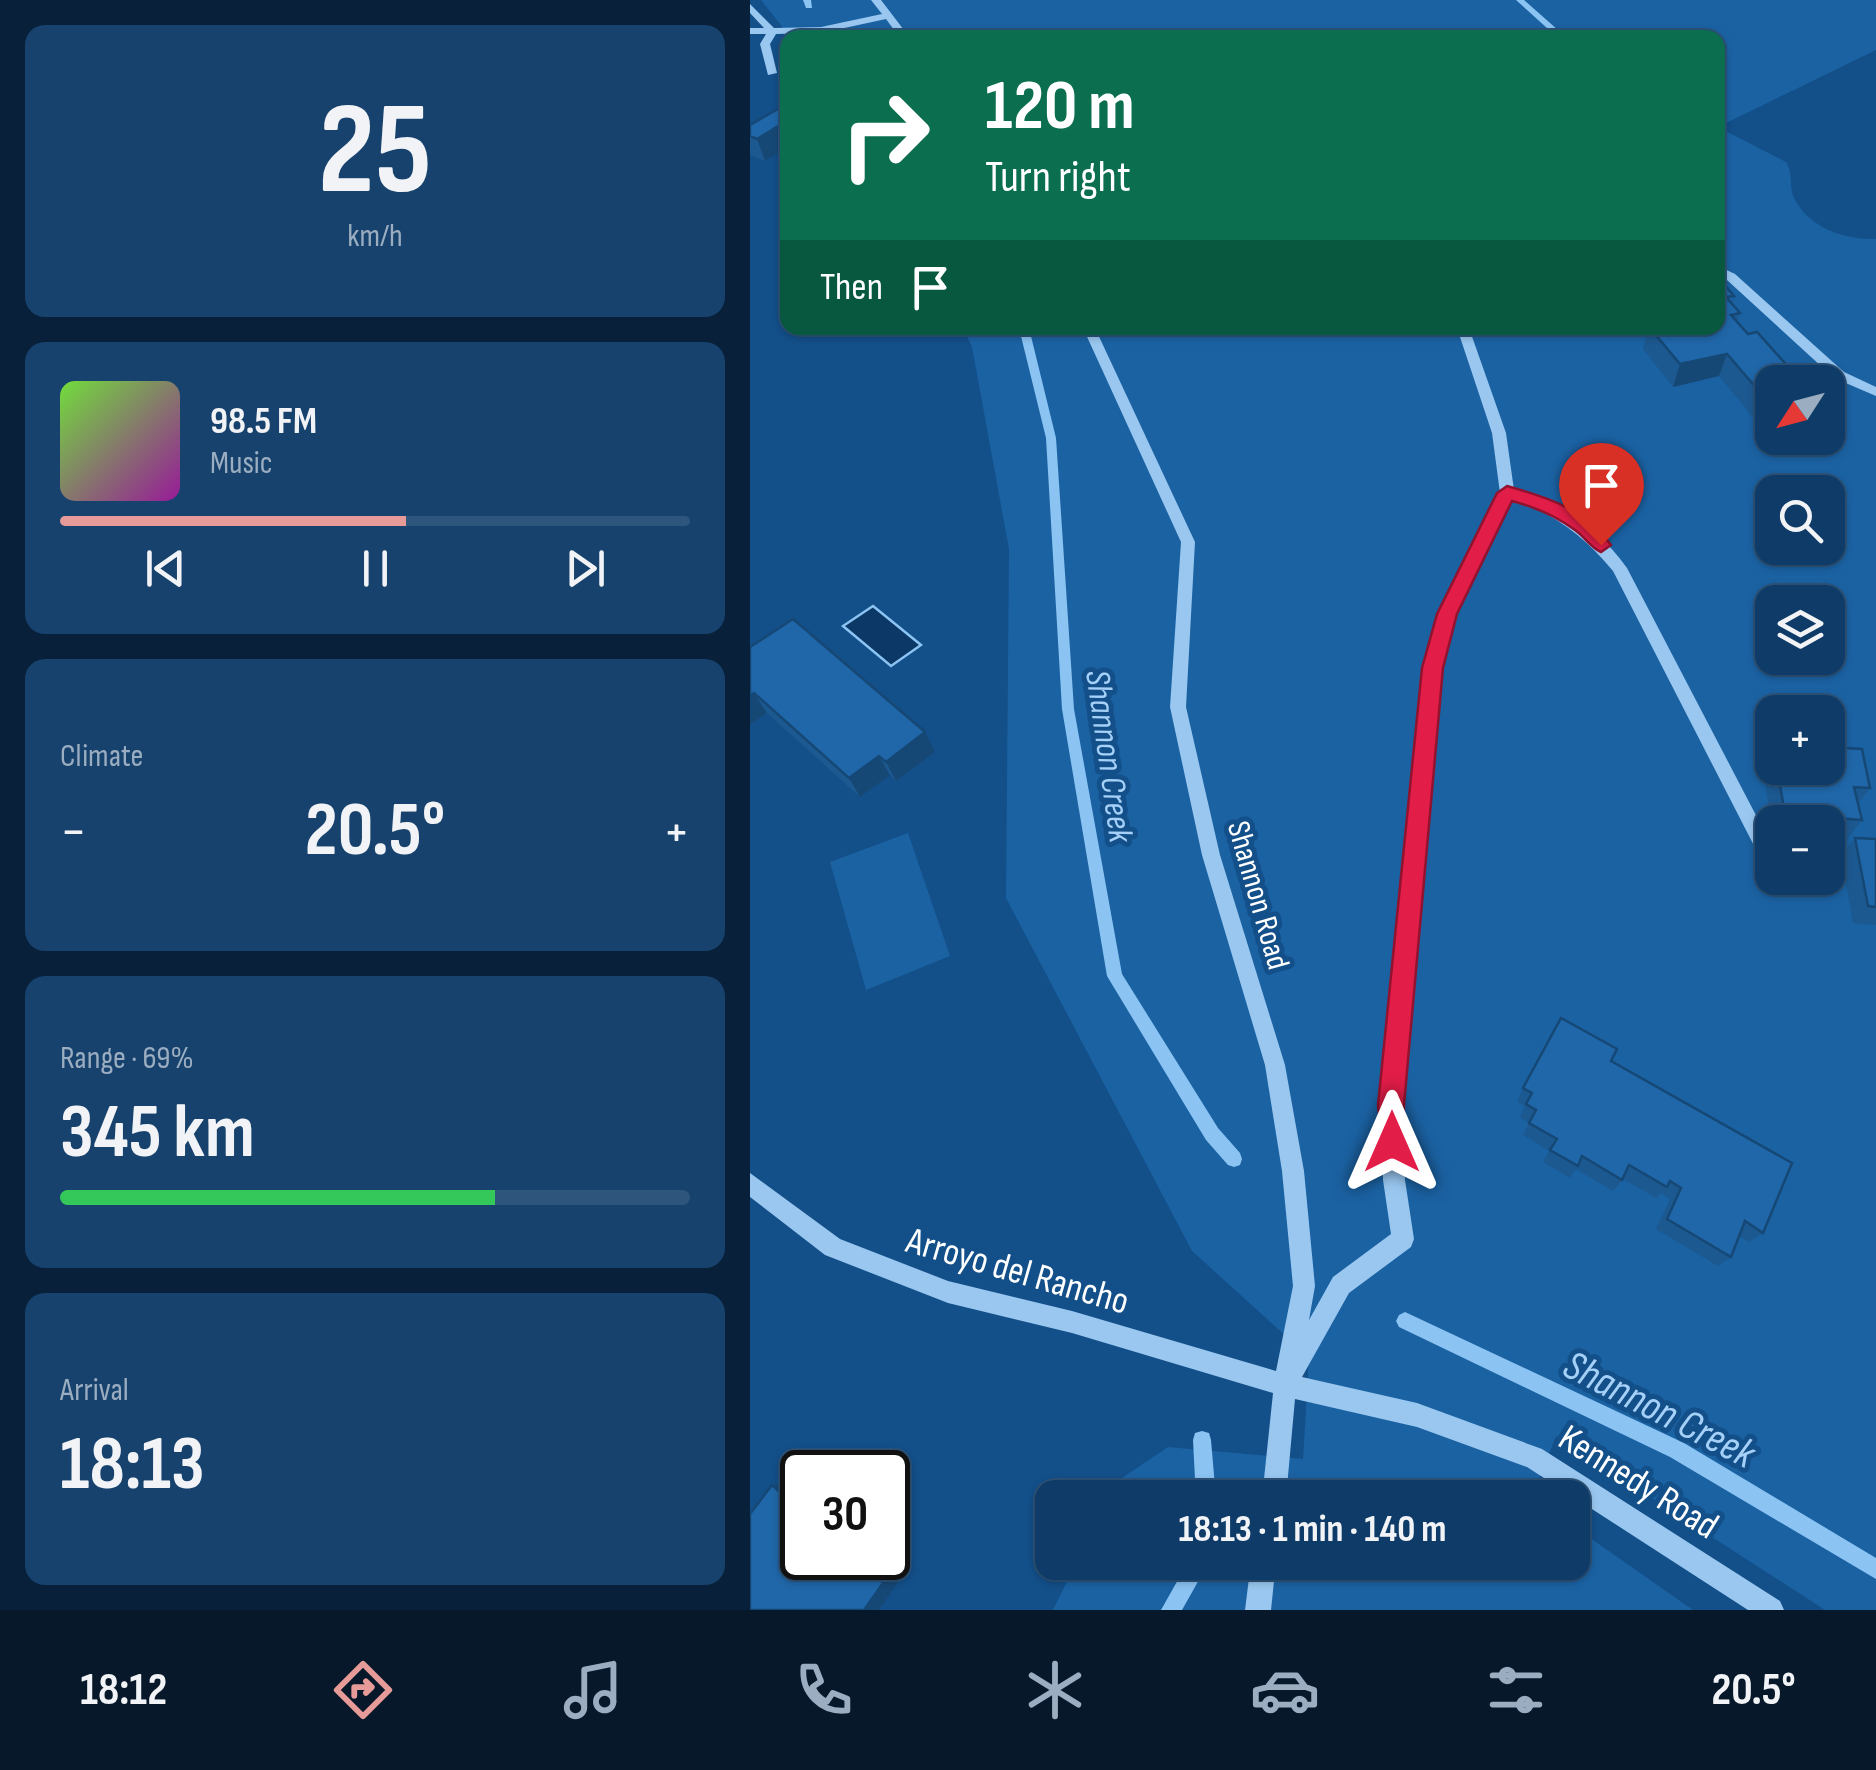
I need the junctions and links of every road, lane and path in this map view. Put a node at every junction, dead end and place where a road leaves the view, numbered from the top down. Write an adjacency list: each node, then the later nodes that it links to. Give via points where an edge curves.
1 (876, 0): 3 (street)
2 (750, 6): 7 (street)
3 (888, 16): 4 (street); 5 (street)
4 (821, 30)
5 (899, 30)
6 (750, 31): 7 (street)
7 (772, 32): 8 (street); 9 (street, via 765,44)
8 (780, 32)
9 (772, 73)
10 (1725, 276): 13 (street, via 1839,375)
11 (1092, 335): 17 (street, Shannon Road, via 1188,542 1178,707 1211,855 1275,1065 1293,1172 1304,1286)
12 (1465, 335): 14 (street, via 1499,433)
13 (1876, 392)
14 (1507, 493): 15 (street, via 1547,504 1584,526 1619,568); 17 (street, via 1447,614 1432,668 1391,1105 1404,1239 1340,1285)
15 (1755, 831)
16 (750, 1184): 17 (street, Arroyo del Rancho, via 833,1247 898,1275)
17 (1285, 1386): 18 (street, Shannon Road); 21 (street, Kennedy Road, via 1417,1416 1534,1457)
18 (1276, 1480)
19 (1262, 1580): 20 (street)
20 (1258, 1610)
21 (1772, 1610)

